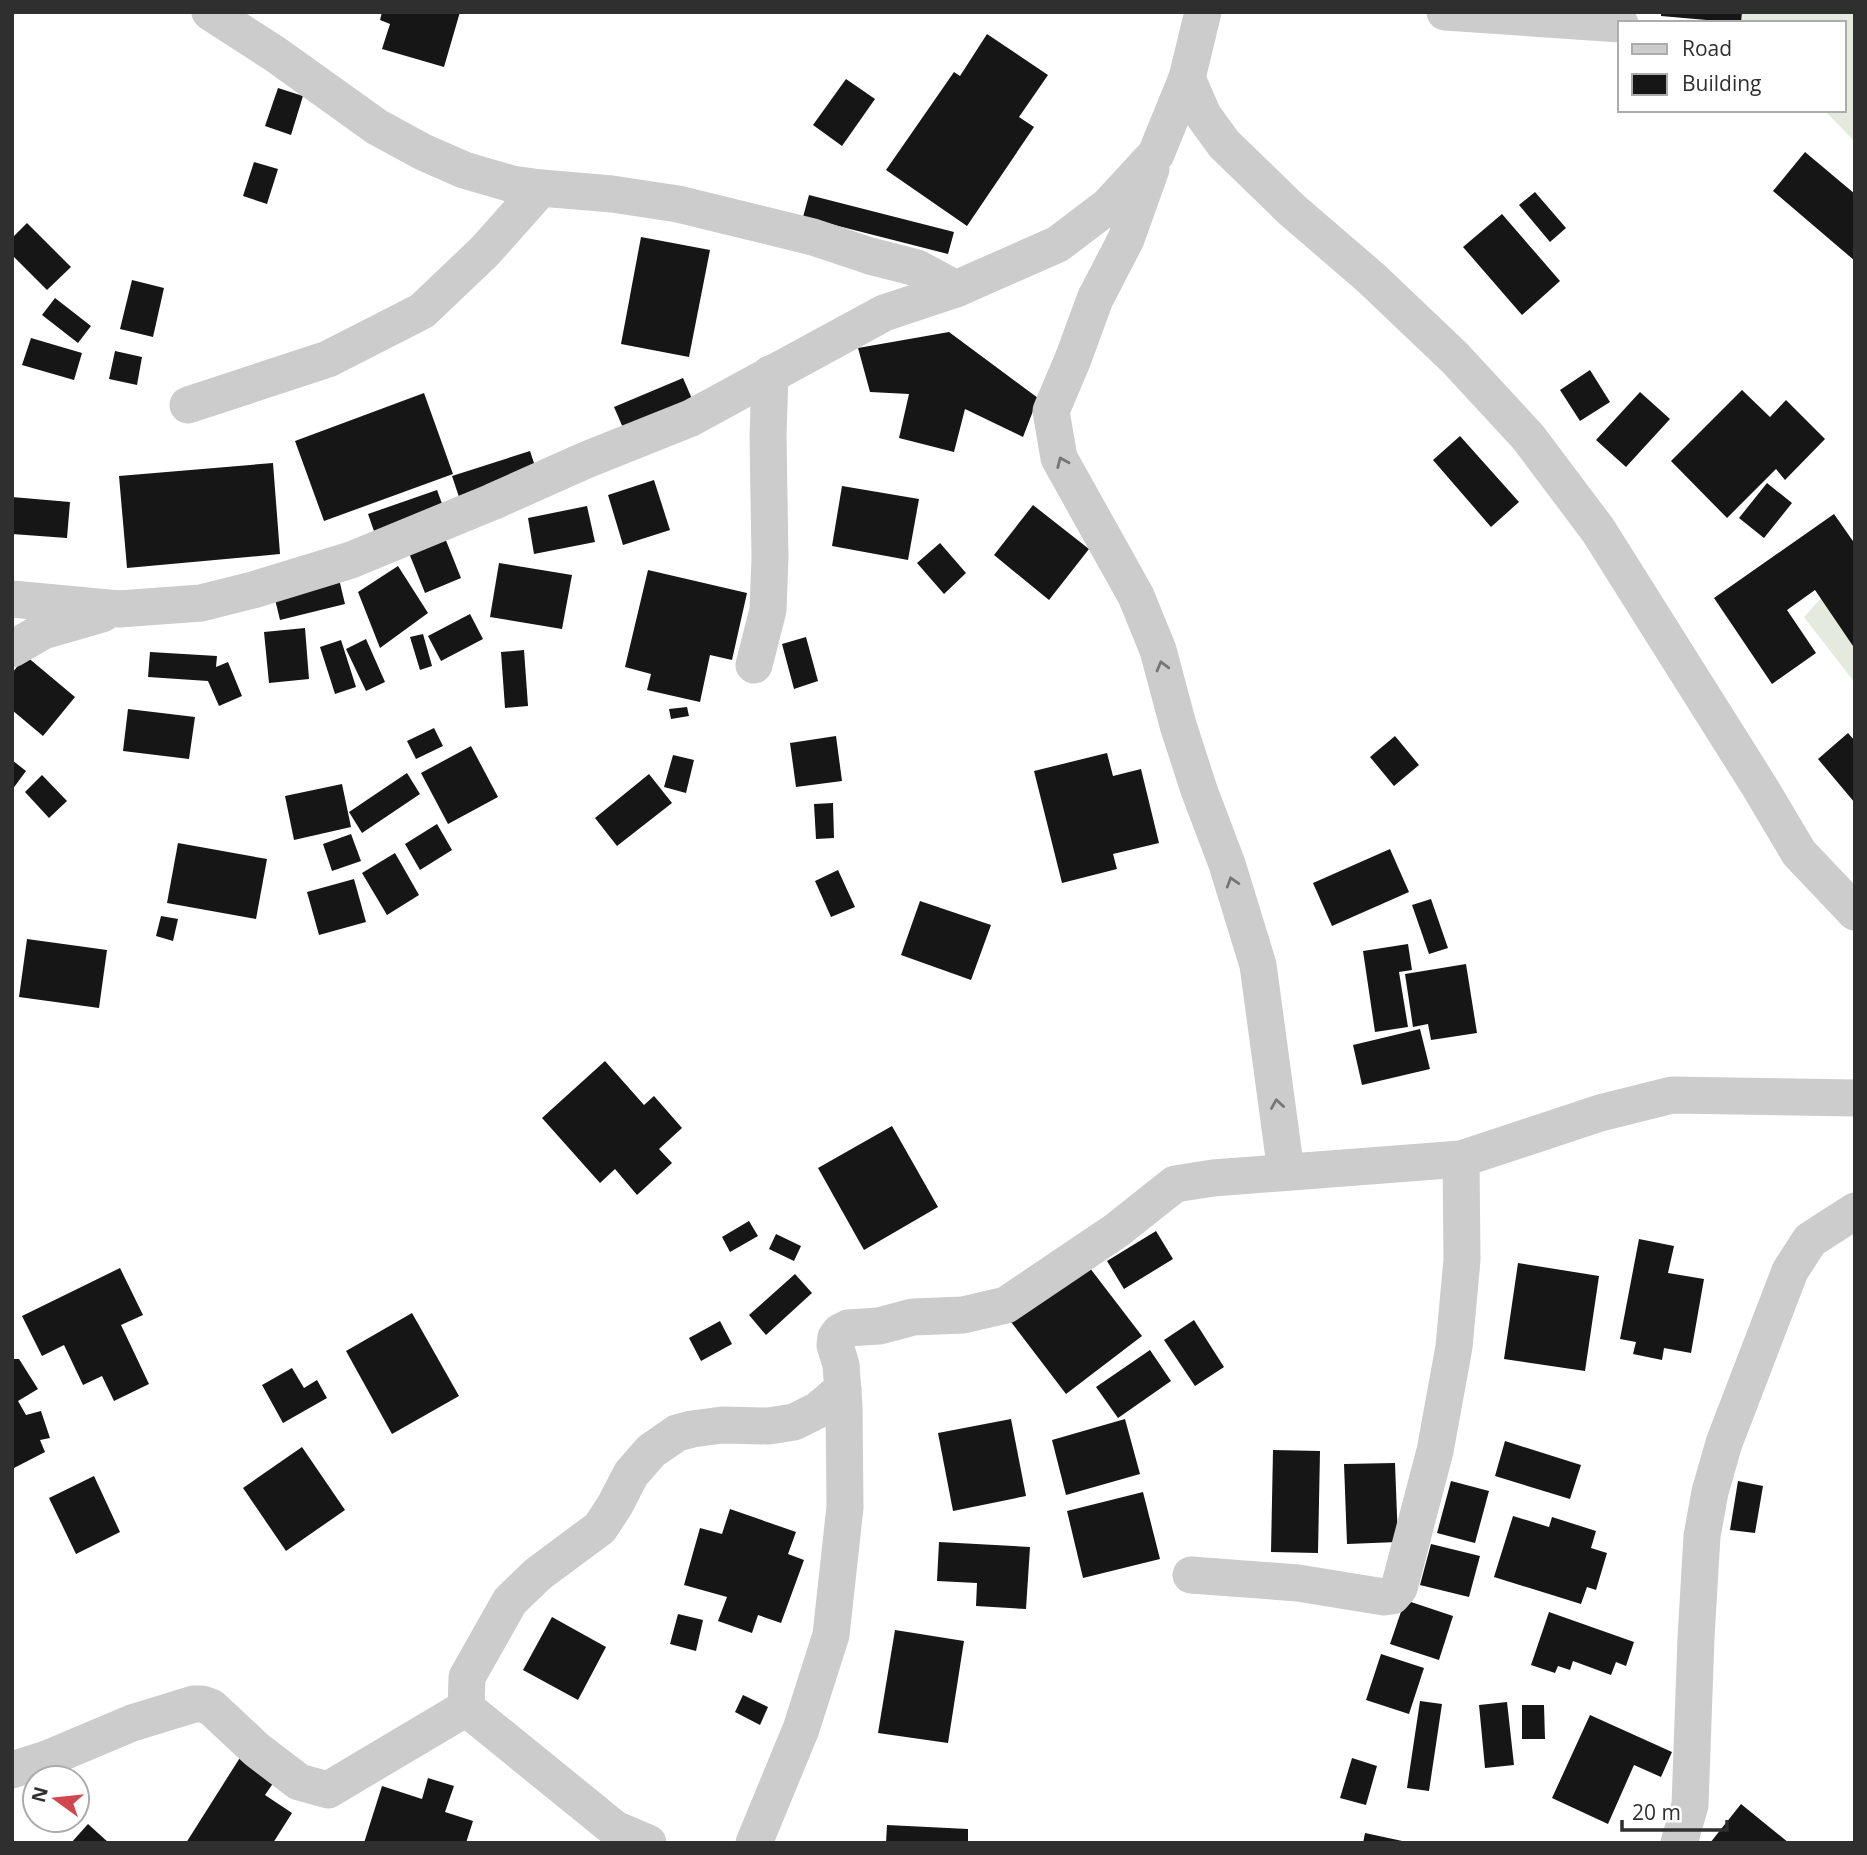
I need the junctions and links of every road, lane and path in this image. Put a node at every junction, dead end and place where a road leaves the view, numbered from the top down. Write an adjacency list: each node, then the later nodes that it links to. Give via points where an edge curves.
1 (209, 12): 7 (street, via 377,127 423,152 464,170)
2 (1203, 12): 5 (street)
3 (1445, 12): 4 (street)
4 (1618, 24)
5 (1187, 78): 6 (street); 15 (street, via 1203,115 1224,144 1427,331 1528,437 1598,530 1800,853)
6 (1156, 154): 8 (street, via 1108,206 1058,244); 18 (street, one-way to 6, via 1258,965 1227,864 1178,725 1158,650 1136,596 1059,458 1051,411 1094,299 1126,239)
7 (541, 188): 8 (street, via 678,204 918,268); 10 (street, via 485,251 422,311 328,359)
8 (956, 289): 9 (street, via 884,313)
9 (770, 374): 12 (street, via 691,418 351,560 201,603); 14 (street, via 768,610)
10 (188, 405)
11 (12, 598): 12 (street)
12 (119, 609): 13 (street, via 43,631)
13 (12, 649)
14 (754, 665)
15 (1855, 912)
16 (1855, 1098): 17 (street, via 1672,1095 1600,1113)
17 (1461, 1159): 18 (street); 21 (street, via 1462,1260 1454,1347 1435,1451 1399,1588 1384,1597 1298,1583)
18 (1286, 1172): 20 (street, via 1175,1184 1117,1230 1006,1305 963,1315 913,1317 848,1328 836,1337 835,1345)
19 (1855, 1211): 26 (street, via 1810,1240 1790,1271 1724,1443 1710,1492 1702,1536 1690,1805)
20 (843, 1389): 22 (street, via 794,1422 692,1429 677,1433 651,1451 631,1474 600,1528 510,1601 467,1677); 25 (street, via 845,1507 831,1635 801,1730)
21 (1191, 1575)
22 (466, 1707): 23 (street, via 328,1790 299,1782 202,1704 132,1723); 24 (street)
23 (12, 1770)
24 (624, 1838)
25 (754, 1843)
26 (1678, 1843)

